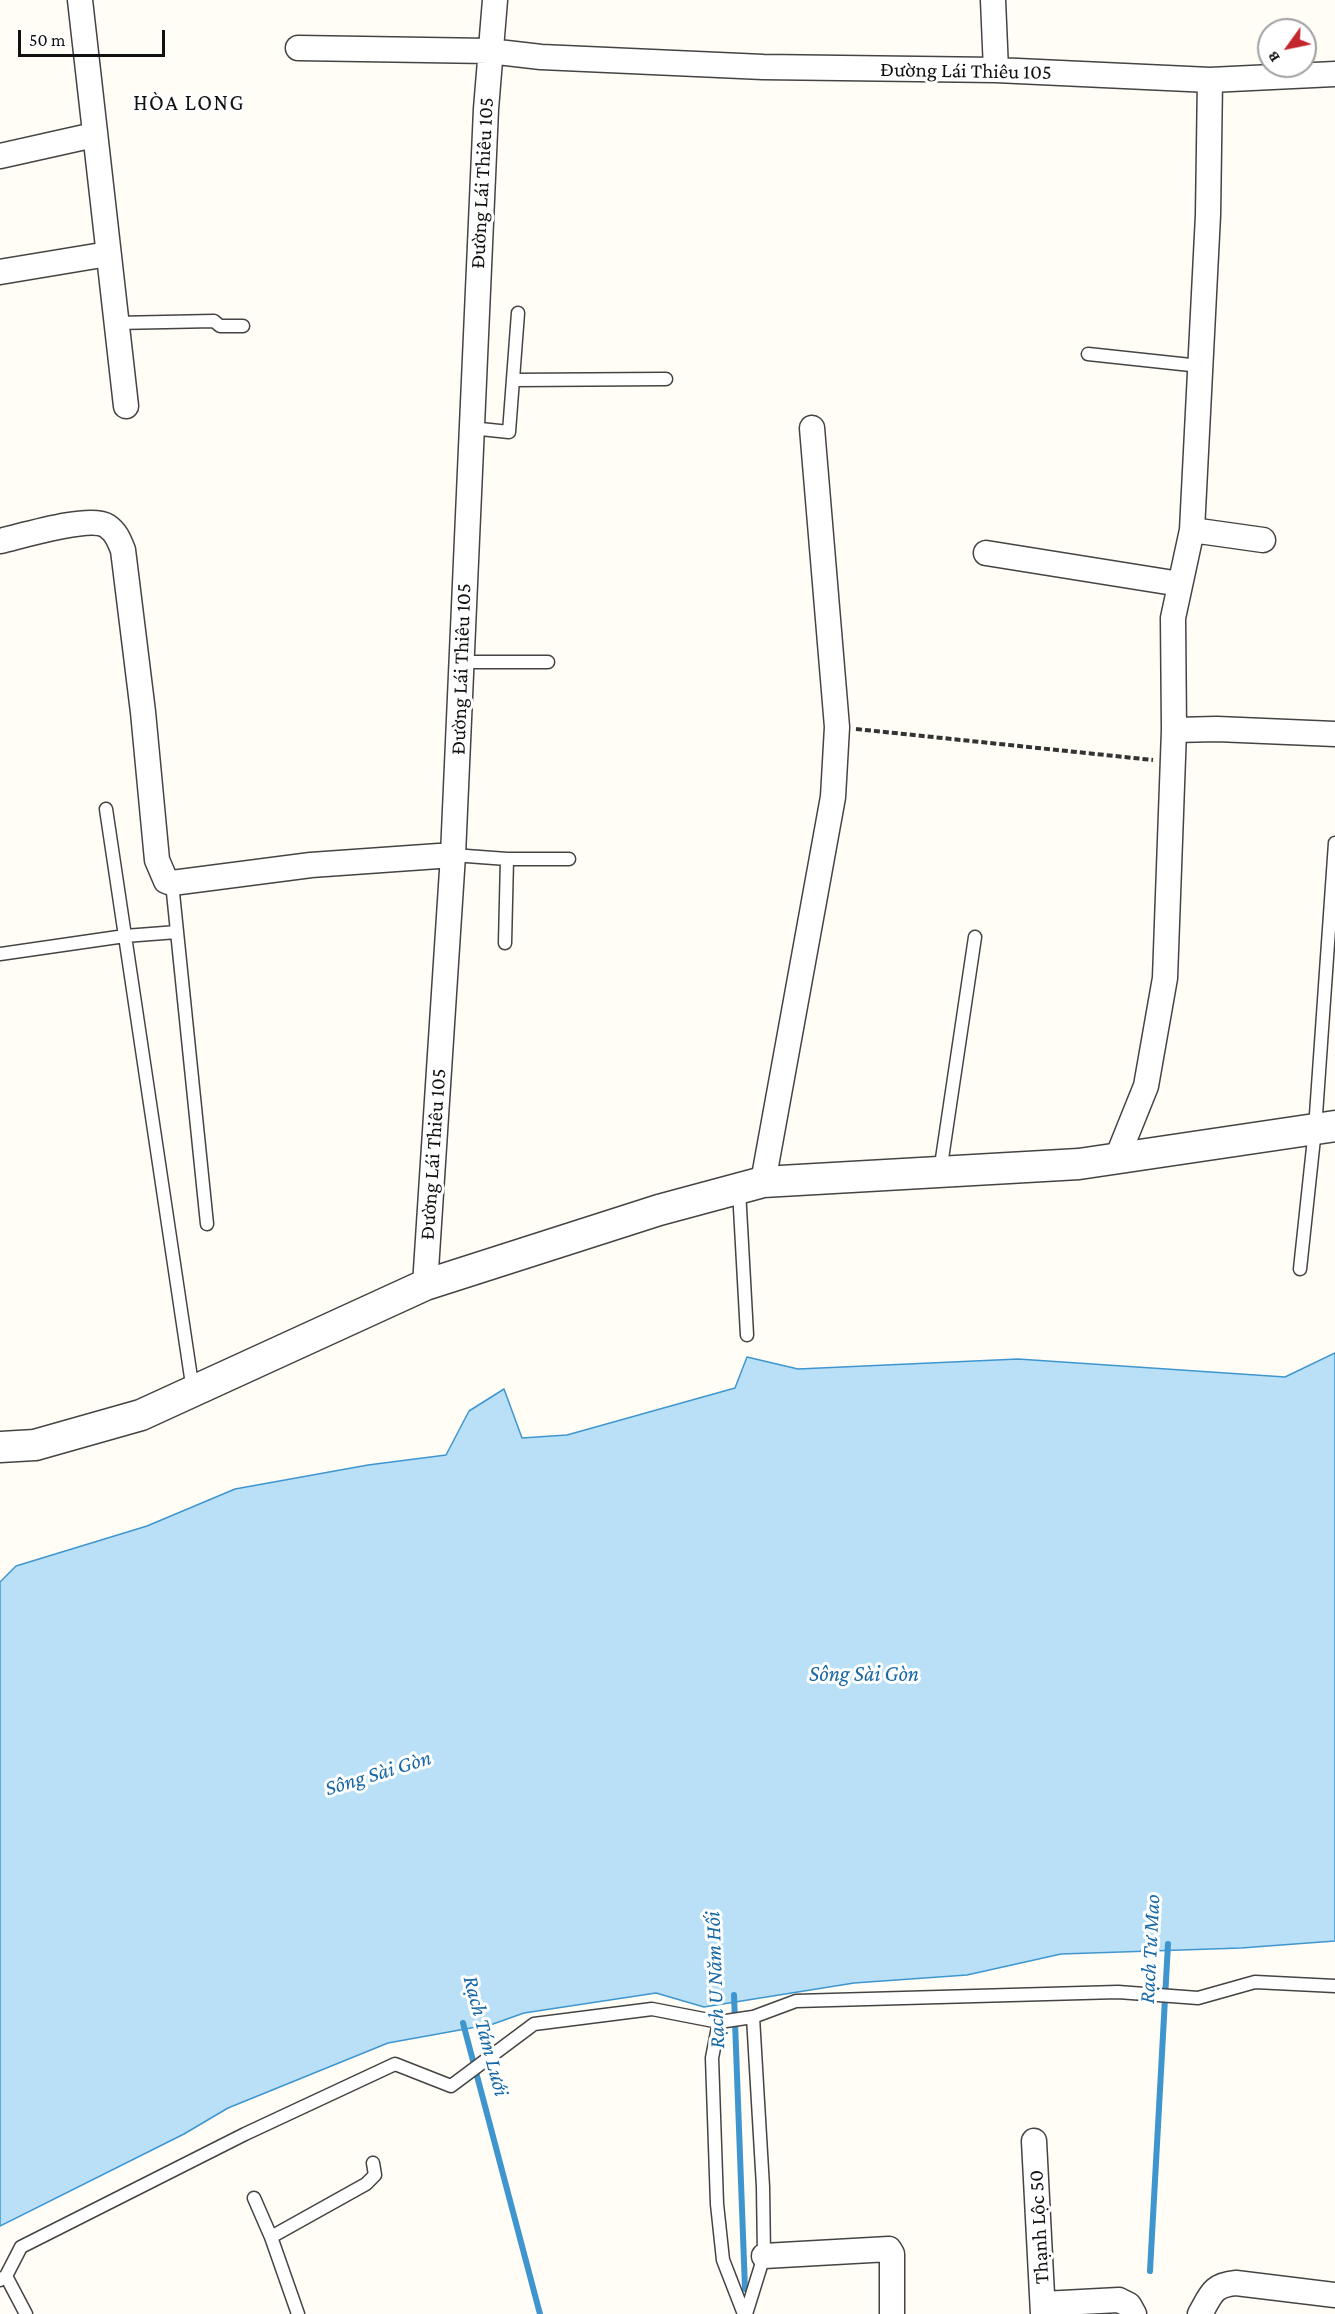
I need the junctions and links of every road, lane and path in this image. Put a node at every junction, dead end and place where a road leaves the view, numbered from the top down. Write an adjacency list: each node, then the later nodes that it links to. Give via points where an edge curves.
1 (80, 0): 9 (street)
2 (495, 0): 5 (street, Đường Lái Thiêu 105)
3 (993, 0): 6 (street)
4 (298, 48): 5 (street)
5 (489, 51): 6 (street, Đường Lái Thiêu 105, via 763,67); 21 (street, Đường Lái Thiêu 105)
6 (996, 70): 8 (street, Đường Lái Thiêu 105)
7 (1335, 74): 8 (street, Đường Lái Thiêu 105)
8 (1210, 80): 17 (street)
9 (94, 135): 10 (street); 11 (street)
10 (0, 156)
11 (108, 254): 12 (street); 14 (street)
12 (0, 272)
13 (518, 313): 19 (lane)
14 (116, 323): 15 (lane, via 214,321 220,326); 20 (street)
15 (243, 326)
16 (1088, 354): 17 (lane)
17 (1200, 366): 23 (street)
18 (666, 379): 19 (lane)
19 (513, 380): 21 (lane, via 509,432)
20 (126, 406)
21 (471, 428): 28 (street, Đường Lái Thiêu 105)
22 (812, 428): 30 (street)
23 (1192, 530): 24 (street); 27 (street)
24 (1263, 540)
25 (0, 541): 39 (street, via 85,522 106,525 117,536 123,550 157,860 162,876)
26 (986, 553): 27 (street)
27 (1180, 584): 31 (street, via 1173,618)
28 (470, 662): 29 (lane); 36 (street, Đường Lái Thiêu 105)
29 (548, 662)
30 (837, 727): 33 (path); 49 (street, via 833,797)
31 (1174, 730): 32 (street); 33 (street)
32 (1335, 734)
33 (1173, 762): 47 (street, via 1165,978 1146,1086)
34 (106, 809): 42 (lane)
35 (1335, 843): 40 (lane)
36 (453, 855): 37 (lane); 39 (street, via 311,864); 52 (street, Đường Lái Thiêu 105)
37 (507, 859): 38 (lane); 44 (lane)
38 (569, 859)
39 (172, 884): 41 (lane)
40 (1332, 915): 46 (lane)
41 (177, 932): 42 (lane); 50 (lane)
42 (131, 936): 45 (lane); 54 (lane)
43 (975, 937): 48 (lane)
44 (505, 943)
45 (0, 954)
46 (1325, 1127): 47 (street); 51 (lane)
47 (1117, 1158): 48 (street)
48 (940, 1172): 49 (street)
49 (751, 1185): 52 (street, via 659,1210); 53 (lane)
50 (207, 1224)
51 (1300, 1269)
52 (425, 1286): 54 (street)
53 (747, 1335)
54 (194, 1392): 55 (street, via 141,1415 35,1445)
55 (0, 1447)
56 (1335, 1986): 57 (lane, via 1255,1982 1198,1998 1118,1992 796,2001)
57 (750, 2018): 58 (lane); 63 (lane, via 763,2187)
58 (720, 2022): 64 (lane, via 652,2009 534,2024 451,2086 395,2064 245,2134 21,2247); 69 (lane, via 712,2058 717,2204 723,2260)
59 (1034, 2141): 66 (street, Thạnh Lộc 50)
60 (373, 2163): 62 (lane, via 375,2175 366,2184)
61 (254, 2198): 62 (lane)
62 (271, 2237): 68 (lane)
63 (764, 2256): 69 (lane); 70 (street, via 889,2249)
64 (3, 2278): 67 (lane)
65 (1335, 2295): 72 (street, via 1221,2284)
66 (1043, 2309): 71 (street, via 1119,2300 1129,2305)
67 (26, 2314)
68 (298, 2314)
69 (745, 2314)
70 (892, 2314)
71 (1134, 2314)
72 (1200, 2314)

